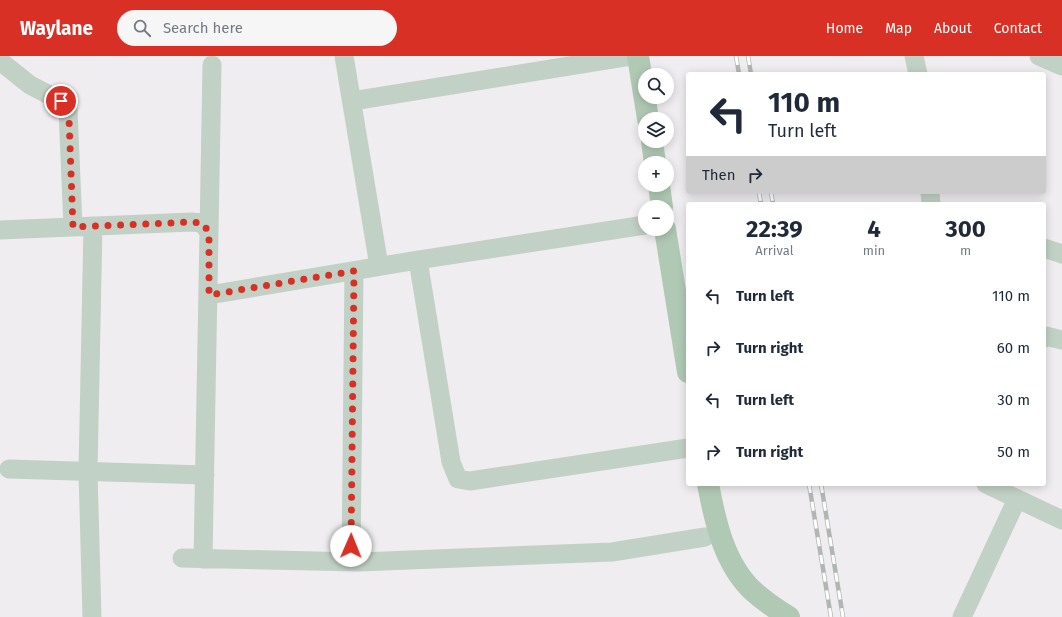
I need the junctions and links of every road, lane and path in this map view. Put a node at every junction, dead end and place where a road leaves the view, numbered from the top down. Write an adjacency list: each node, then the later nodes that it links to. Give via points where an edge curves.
1 (344, 56): 10 (street)
2 (631, 56): 10 (street)
3 (638, 56): 11 (main road)
4 (914, 56): 9 (street)
5 (1039, 56): 8 (street)
6 (0, 61): 14 (street, via 30,85 61,101 68,109)
7 (212, 65): 16 (street)
8 (1062, 66)
9 (918, 72)
10 (352, 101): 21 (street)
11 (647, 112)
12 (93, 226): 14 (street); 16 (street, via 192,222 202,223); 29 (street)
13 (638, 226): 20 (street)
14 (73, 227): 15 (street)
15 (0, 230)
16 (209, 232): 23 (street)
17 (666, 236): 26 (main road)
18 (1046, 249): 19 (street)
19 (1062, 254)
20 (418, 260): 21 (street); 27 (street, via 451,462 458,478 470,481)
21 (379, 266): 22 (street)
22 (354, 271): 23 (street); 38 (street)
23 (209, 295): 30 (street)
24 (1046, 336): 25 (street)
25 (1062, 340)
26 (686, 360)
27 (686, 448)
28 (9, 469): 29 (street)
29 (88, 472): 30 (street); 39 (street)
30 (205, 475): 37 (street)
31 (708, 486): 40 (main road, via 713,511 732,564 751,589)
32 (992, 486): 33 (street)
33 (1009, 492): 34 (street); 41 (street)
34 (1062, 520)
35 (705, 537): 38 (street, via 612,552)
36 (182, 558): 37 (street)
37 (203, 559): 38 (street)
38 (351, 562)
39 (92, 617)
40 (789, 617)
41 (962, 617)

